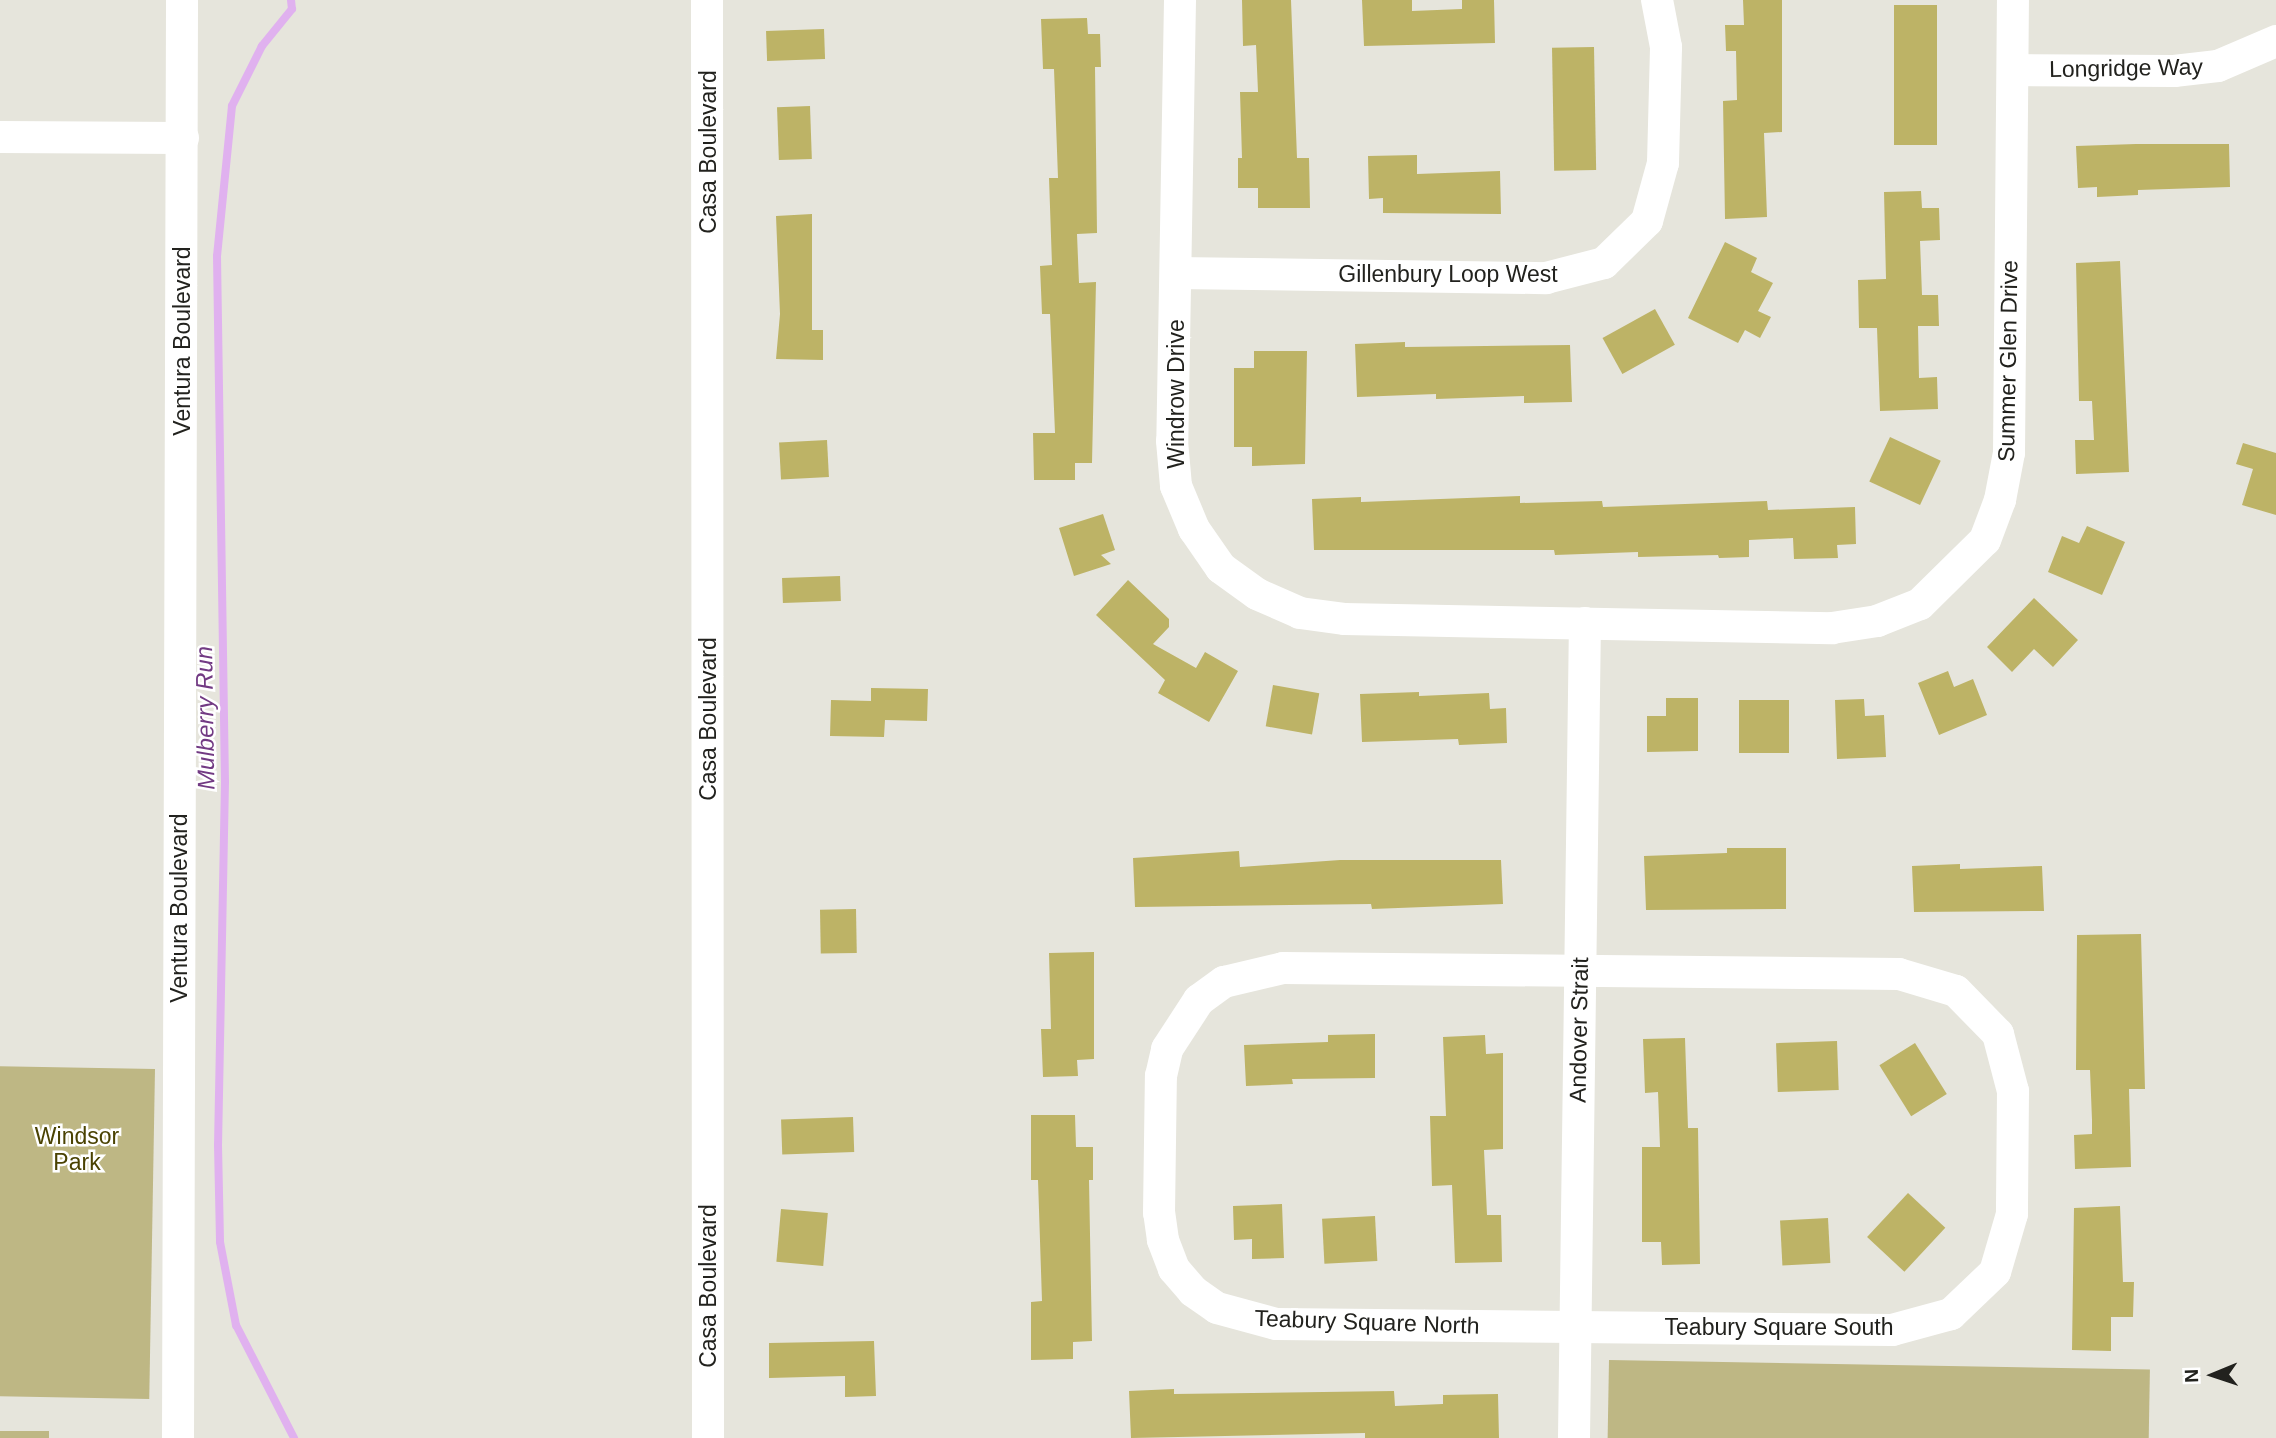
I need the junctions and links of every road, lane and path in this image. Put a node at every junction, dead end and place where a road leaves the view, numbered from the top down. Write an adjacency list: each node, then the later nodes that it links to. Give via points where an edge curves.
1 (182, 0): 9 (street, Ventura Boulevard)
2 (707, 0): 15 (street, Casa Boulevard)
3 (1180, 0): 10 (street, Windrow Drive)
4 (1657, 0): 10 (street, Gillenbury Loop West, via 1666,47 1664,163 1647,221 1604,263 1546,278)
5 (2013, 0): 7 (street, Summer Glen Drive)
6 (2276, 41): 7 (street, Longridge Way, via 2218,66 2174,71)
7 (2012, 70): 11 (street, Summer Glen Drive, via 2009,453 2000,499 1985,540 1920,604 1877,621 1832,628)
8 (0, 137): 9 (street)
9 (183, 138): 14 (street, Ventura Boulevard)
10 (1176, 272): 11 (street, Windrow Drive, via 1172,441 1177,486 1194,529 1221,568 1257,594 1300,614 1344,619)
11 (1585, 623): 12 (street, Andover Strait)
12 (1579, 971): 13 (street, Andover Strait); 13 (street, Teabury Square North, via 1283,968 1224,982 1199,1000 1167,1049 1161,1076 1159,1213 1174,1269 1193,1291 1243,1318 1276,1324); 13 (street, Teabury Square South, via 1899,974 1956,991 1998,1034 2013,1091 2012,1214 1995,1272 1951,1314 1892,1329)
13 (1576, 1326): 16 (street, Andover Strait)
14 (178, 1438)
15 (708, 1438)
16 (1574, 1438)

